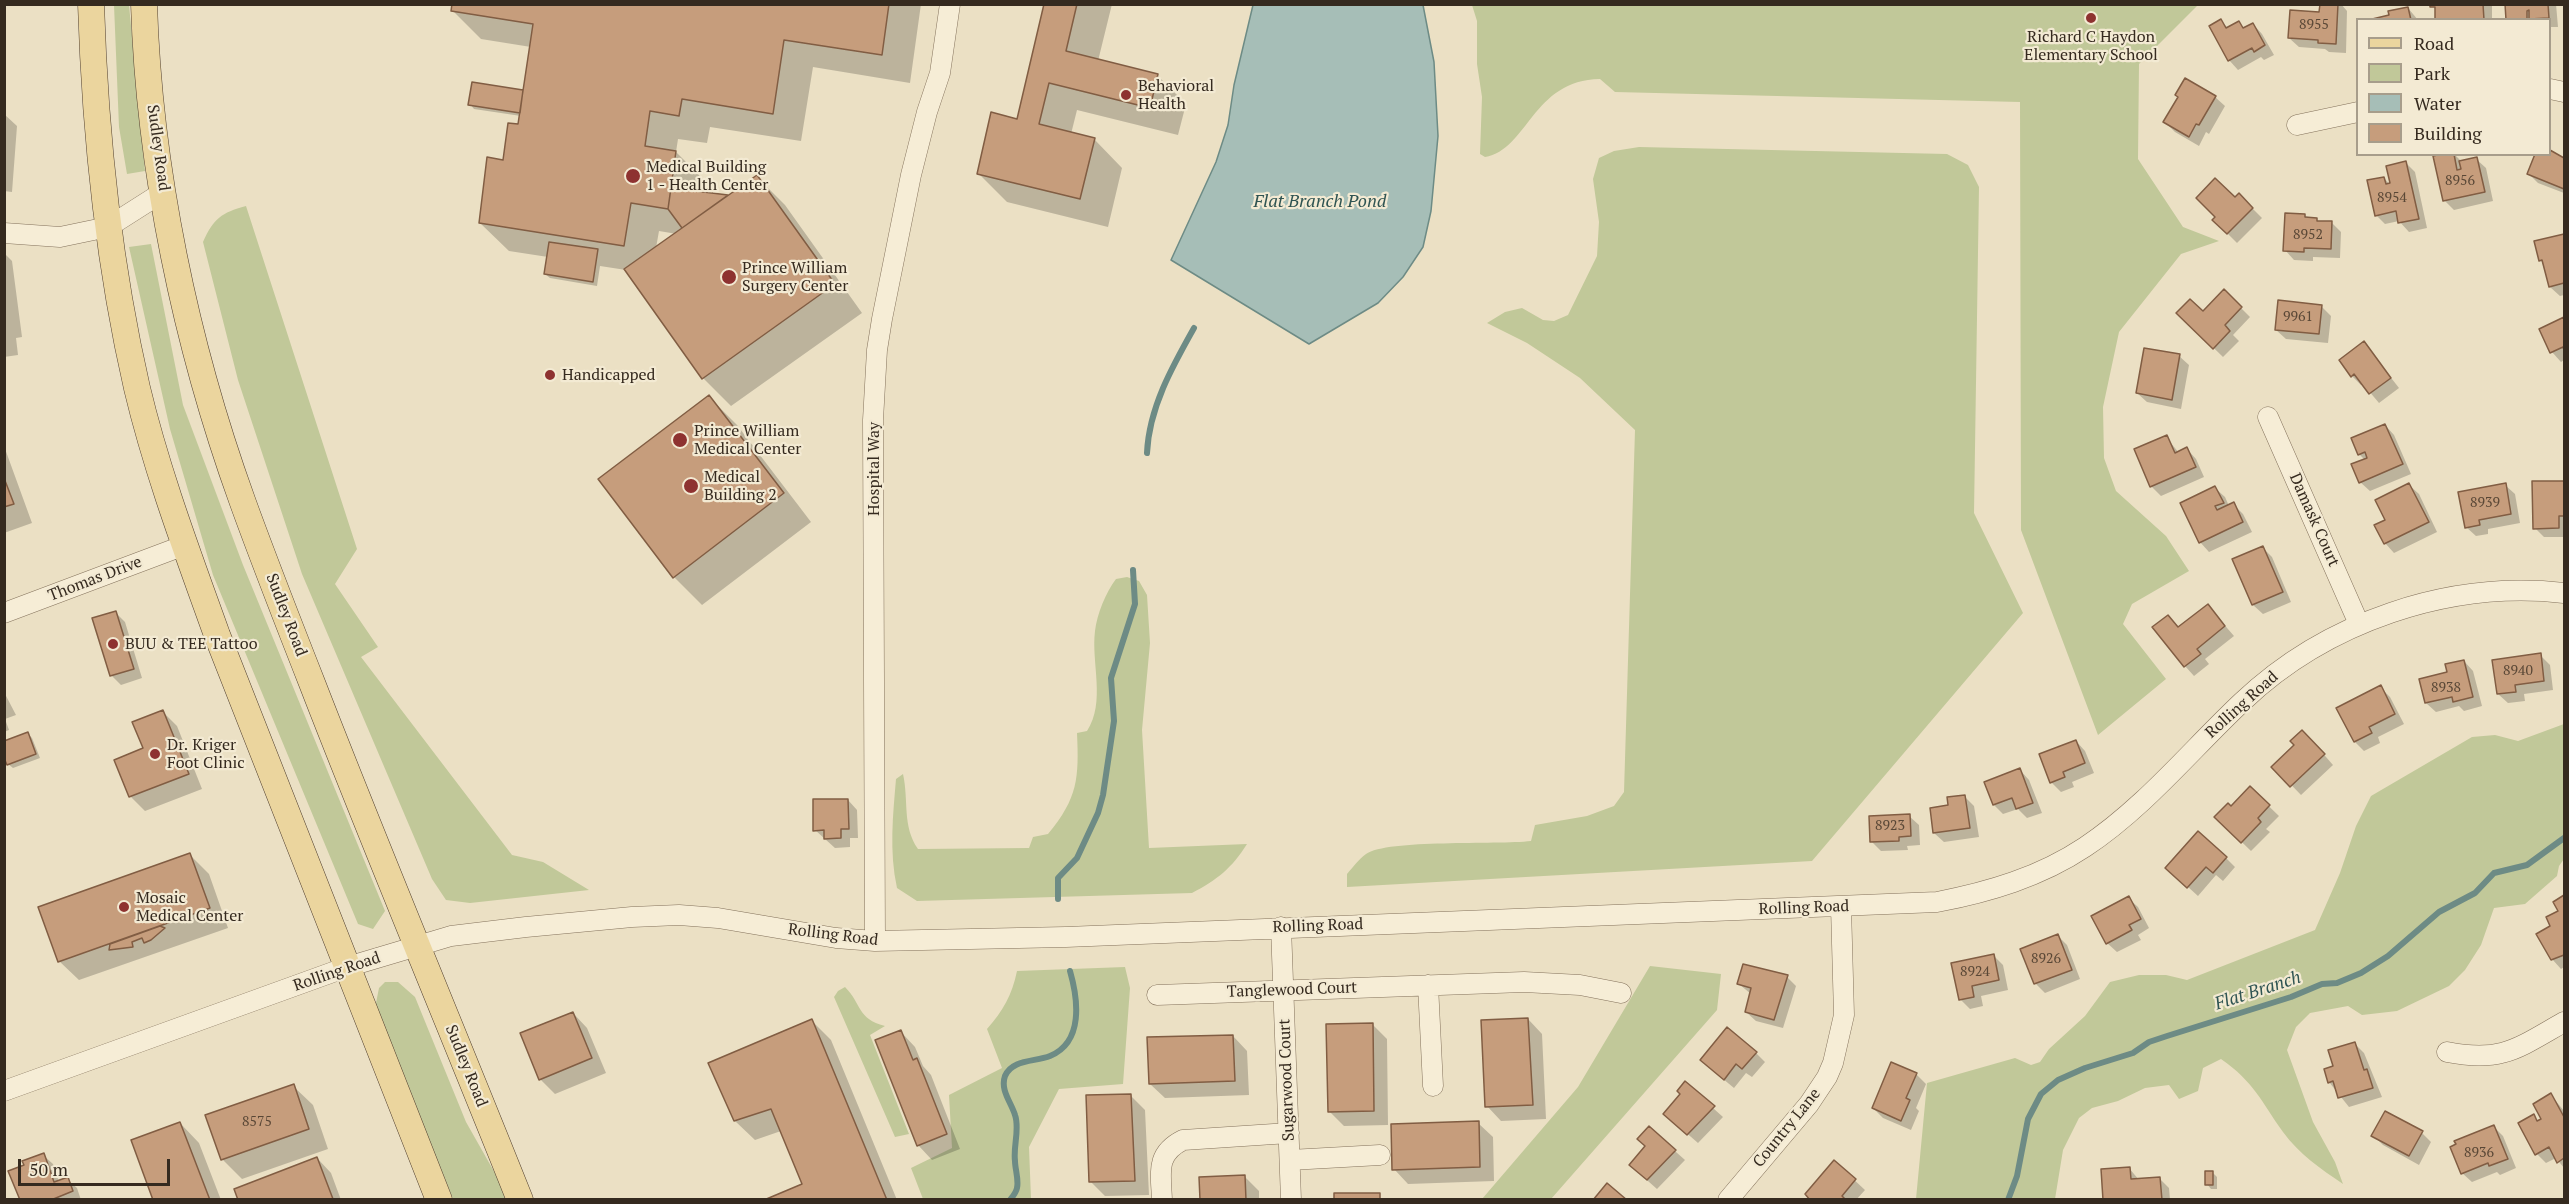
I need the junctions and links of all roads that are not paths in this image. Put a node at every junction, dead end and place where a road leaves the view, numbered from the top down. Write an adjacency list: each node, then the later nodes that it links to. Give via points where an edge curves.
1 (91, 4): 7 (main road, via 93,75)
2 (144, 4): 6 (main road, Sudley Road, via 154,133)
3 (950, 4): 16 (street, Hospital Way, via 940,73 911,175 877,350 873,420)
4 (2356, 112): 5 (street)
5 (2297, 125)
6 (164, 192): 7 (street); 17 (main road, Sudley Road, via 191,330 241,499)
7 (108, 227): 8 (street, via 60,237); 10 (main road, via 120,310 138,392)
8 (4, 233)
9 (2268, 417): 13 (street, Damask Court)
10 (185, 545): 12 (street, Thomas Drive); 18 (main road)
11 (2565, 593): 13 (street, Rolling Road, via 2466,596 2417,605)
12 (4, 614)
13 (2359, 624): 14 (street, Rolling Road, via 2281,670 2244,700 2118,823 2048,868 1978,894 1937,902)
14 (1840, 907): 15 (street, Rolling Road); 34 (street, Country Lane, via 1844,1015 1833,1063 1809,1104)
15 (1281, 927): 16 (street, Rolling Road); 20 (street, Sugarwood Court)
16 (875, 941): 17 (street, Rolling Road, via 679,915 486,931)
17 (417, 945): 18 (street, Rolling Road); 31 (main road, Sudley Road)
18 (347, 967): 26 (street, Rolling Road); 30 (main road)
19 (1428, 985): 20 (street, Tanglewood Court); 21 (street, Tanglewood Court, via 1552,982); 25 (street)
20 (1283, 990): 22 (street, Tanglewood Court); 27 (street, Sugarwood Court)
21 (1622, 993)
22 (1157, 995)
23 (2565, 1022): 24 (street, via 2523,1046 2497,1055 2478,1057)
24 (2447, 1052)
25 (1433, 1086)
26 (4, 1091)
27 (1289, 1133): 29 (street, Sugarwood Court); 32 (street, via 1183,1140 1172,1145 1161,1165)
28 (1380, 1155): 29 (street, Sugarwood Court)
29 (1290, 1160): 33 (street, Sugarwood Court)
30 (440, 1200)
31 (520, 1200)
32 (1162, 1200)
33 (1291, 1200)
34 (1728, 1200)

